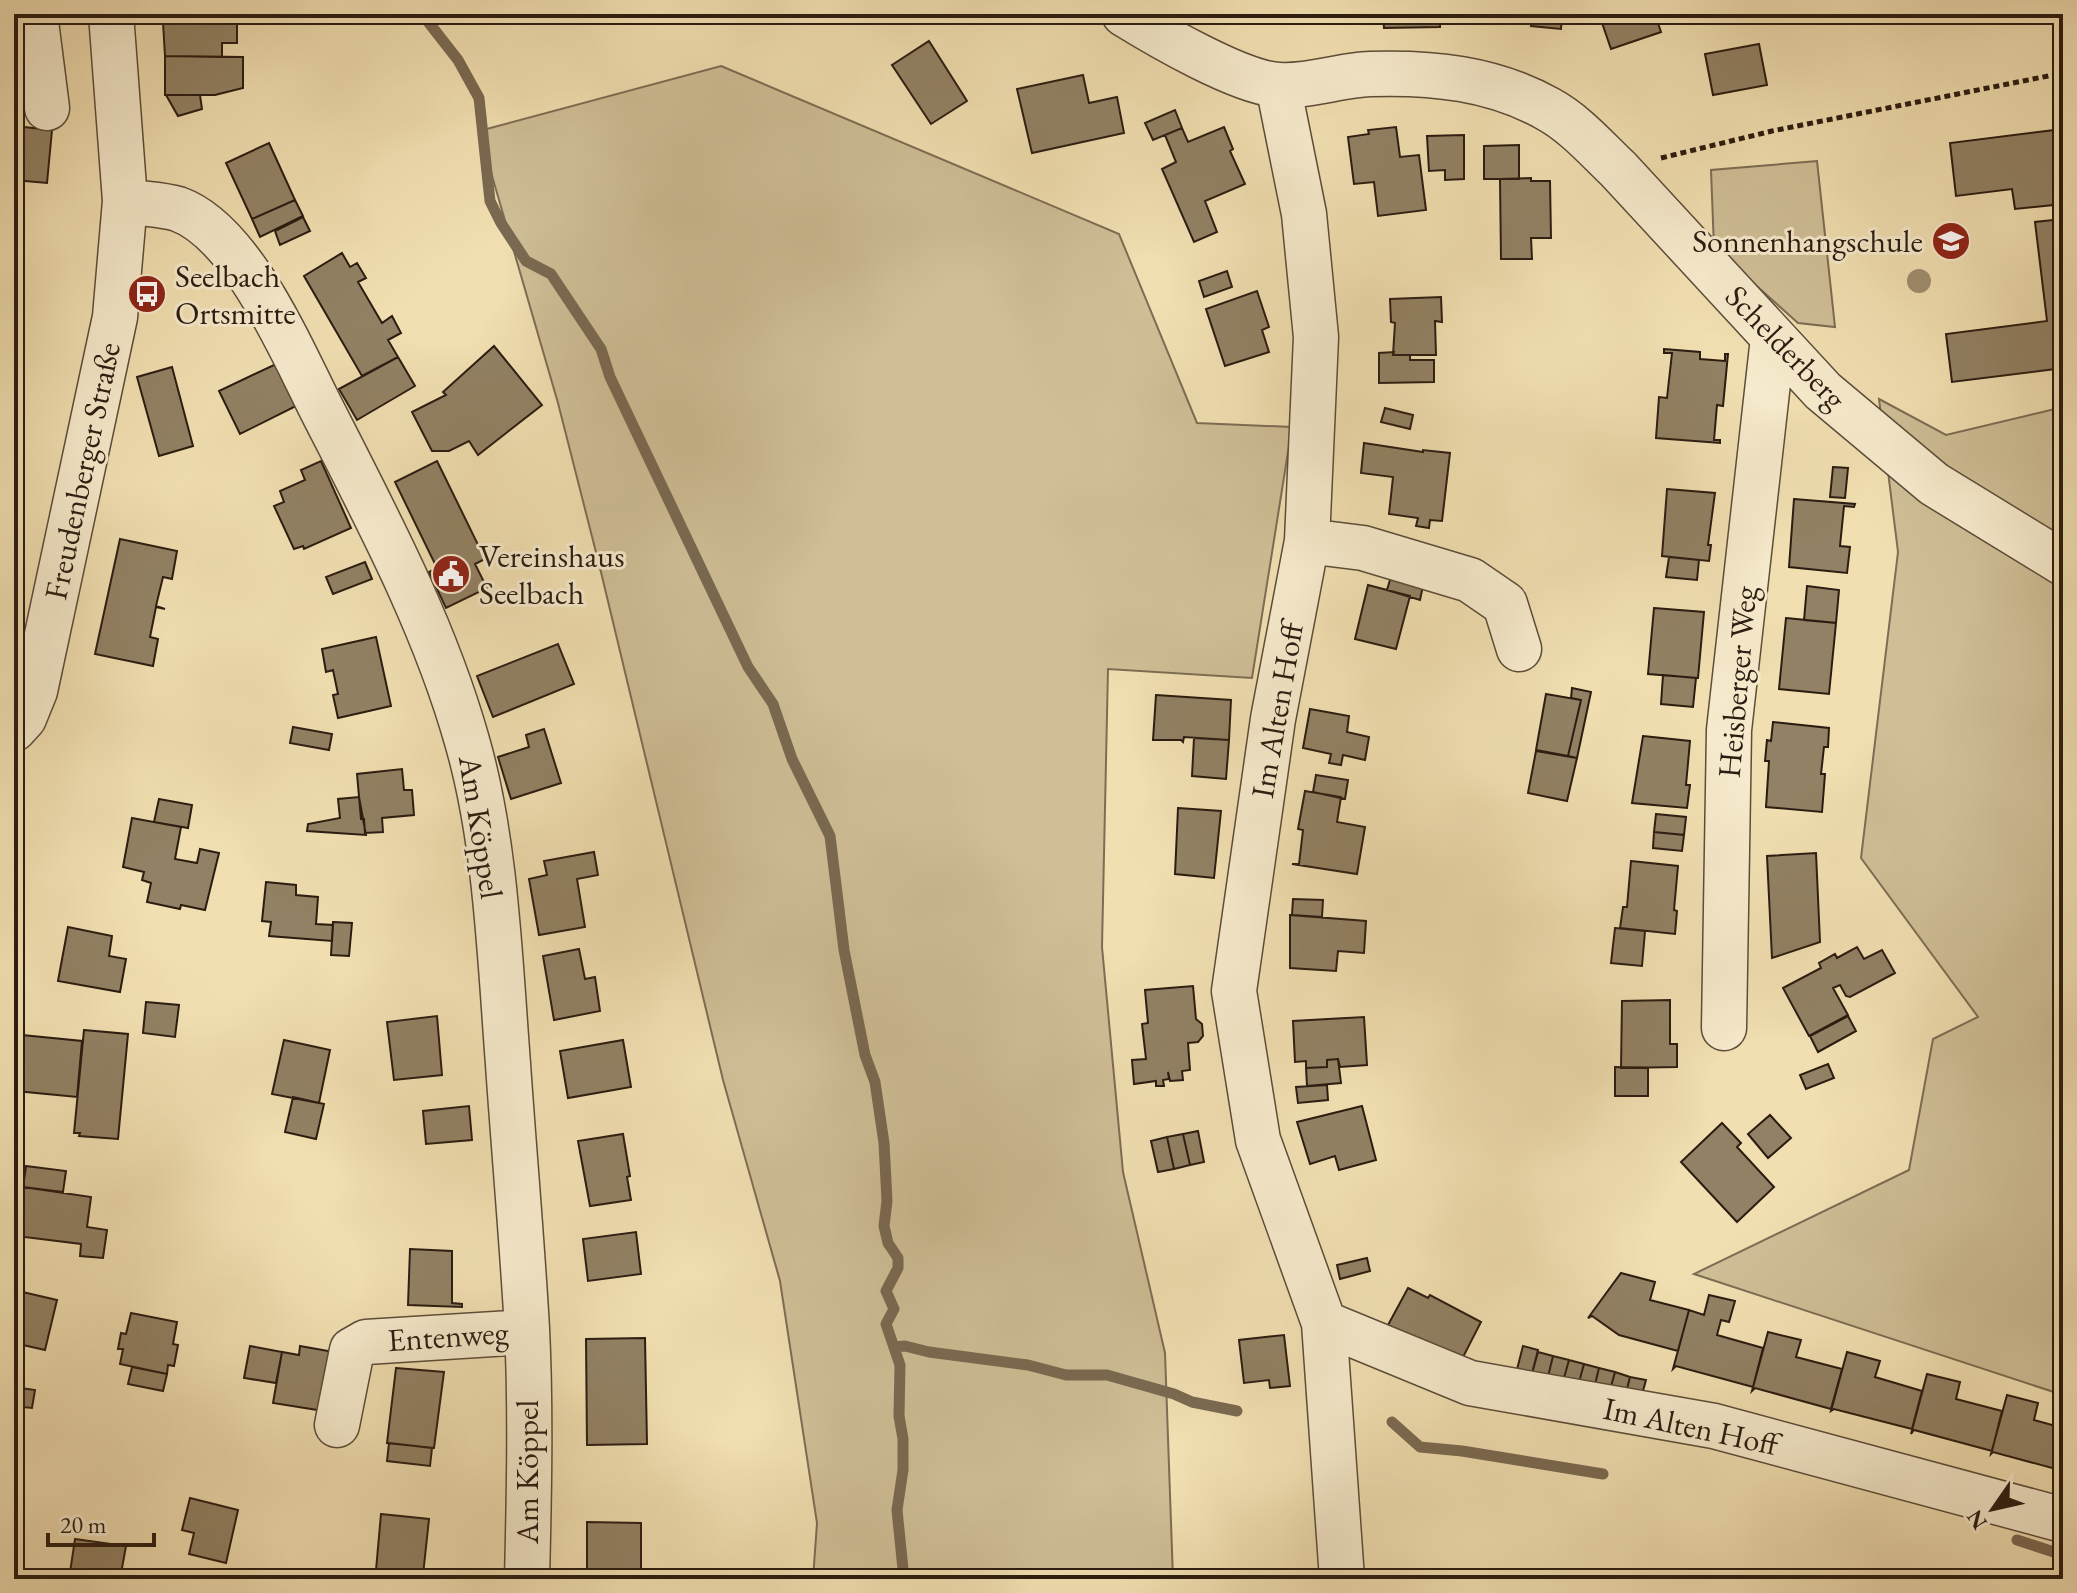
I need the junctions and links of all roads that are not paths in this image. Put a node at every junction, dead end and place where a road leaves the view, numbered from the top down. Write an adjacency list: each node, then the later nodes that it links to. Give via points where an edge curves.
1 (35, 14): 5 (street)
2 (111, 14): 6 (street, Freudenberger Straße)
3 (1124, 14): 4 (street, Schelderberg, via 1236,74)
4 (1278, 85): 7 (street, Schelderberg, via 1368,74 1450,76 1485,83 1550,109 1618,169); 8 (street, Im Alten Hoff, via 1304,214 1316,337)
5 (47, 108)
6 (125, 201): 11 (street, Freudenberger Straße, via 111,332 35,691); 14 (street, Am Köppel, via 179,210 213,232 244,267 273,313 371,506 449,683 485,824)
7 (1773, 338): 9 (street, Schelderberg, via 1823,391 1934,484); 12 (street, Heisberger Weg, via 1729,730)
8 (1307, 541): 10 (street, via 1363,548 1470,580 1505,604); 13 (street, Im Alten Hoff, via 1273,719 1234,991 1258,1140)
9 (2063, 563)
10 (1519, 649)
11 (14, 729)
12 (1724, 1028)
13 (1324, 1323): 16 (street, Im Alten Hoff, via 1470,1383 1714,1426); 18 (street, Im Alten Hoff)
14 (527, 1332): 15 (street, Entenweg, via 366,1342 352,1350); 17 (street, Am Köppel)
15 (337, 1425)
16 (2063, 1520)
17 (527, 1579)
18 (1342, 1579)

